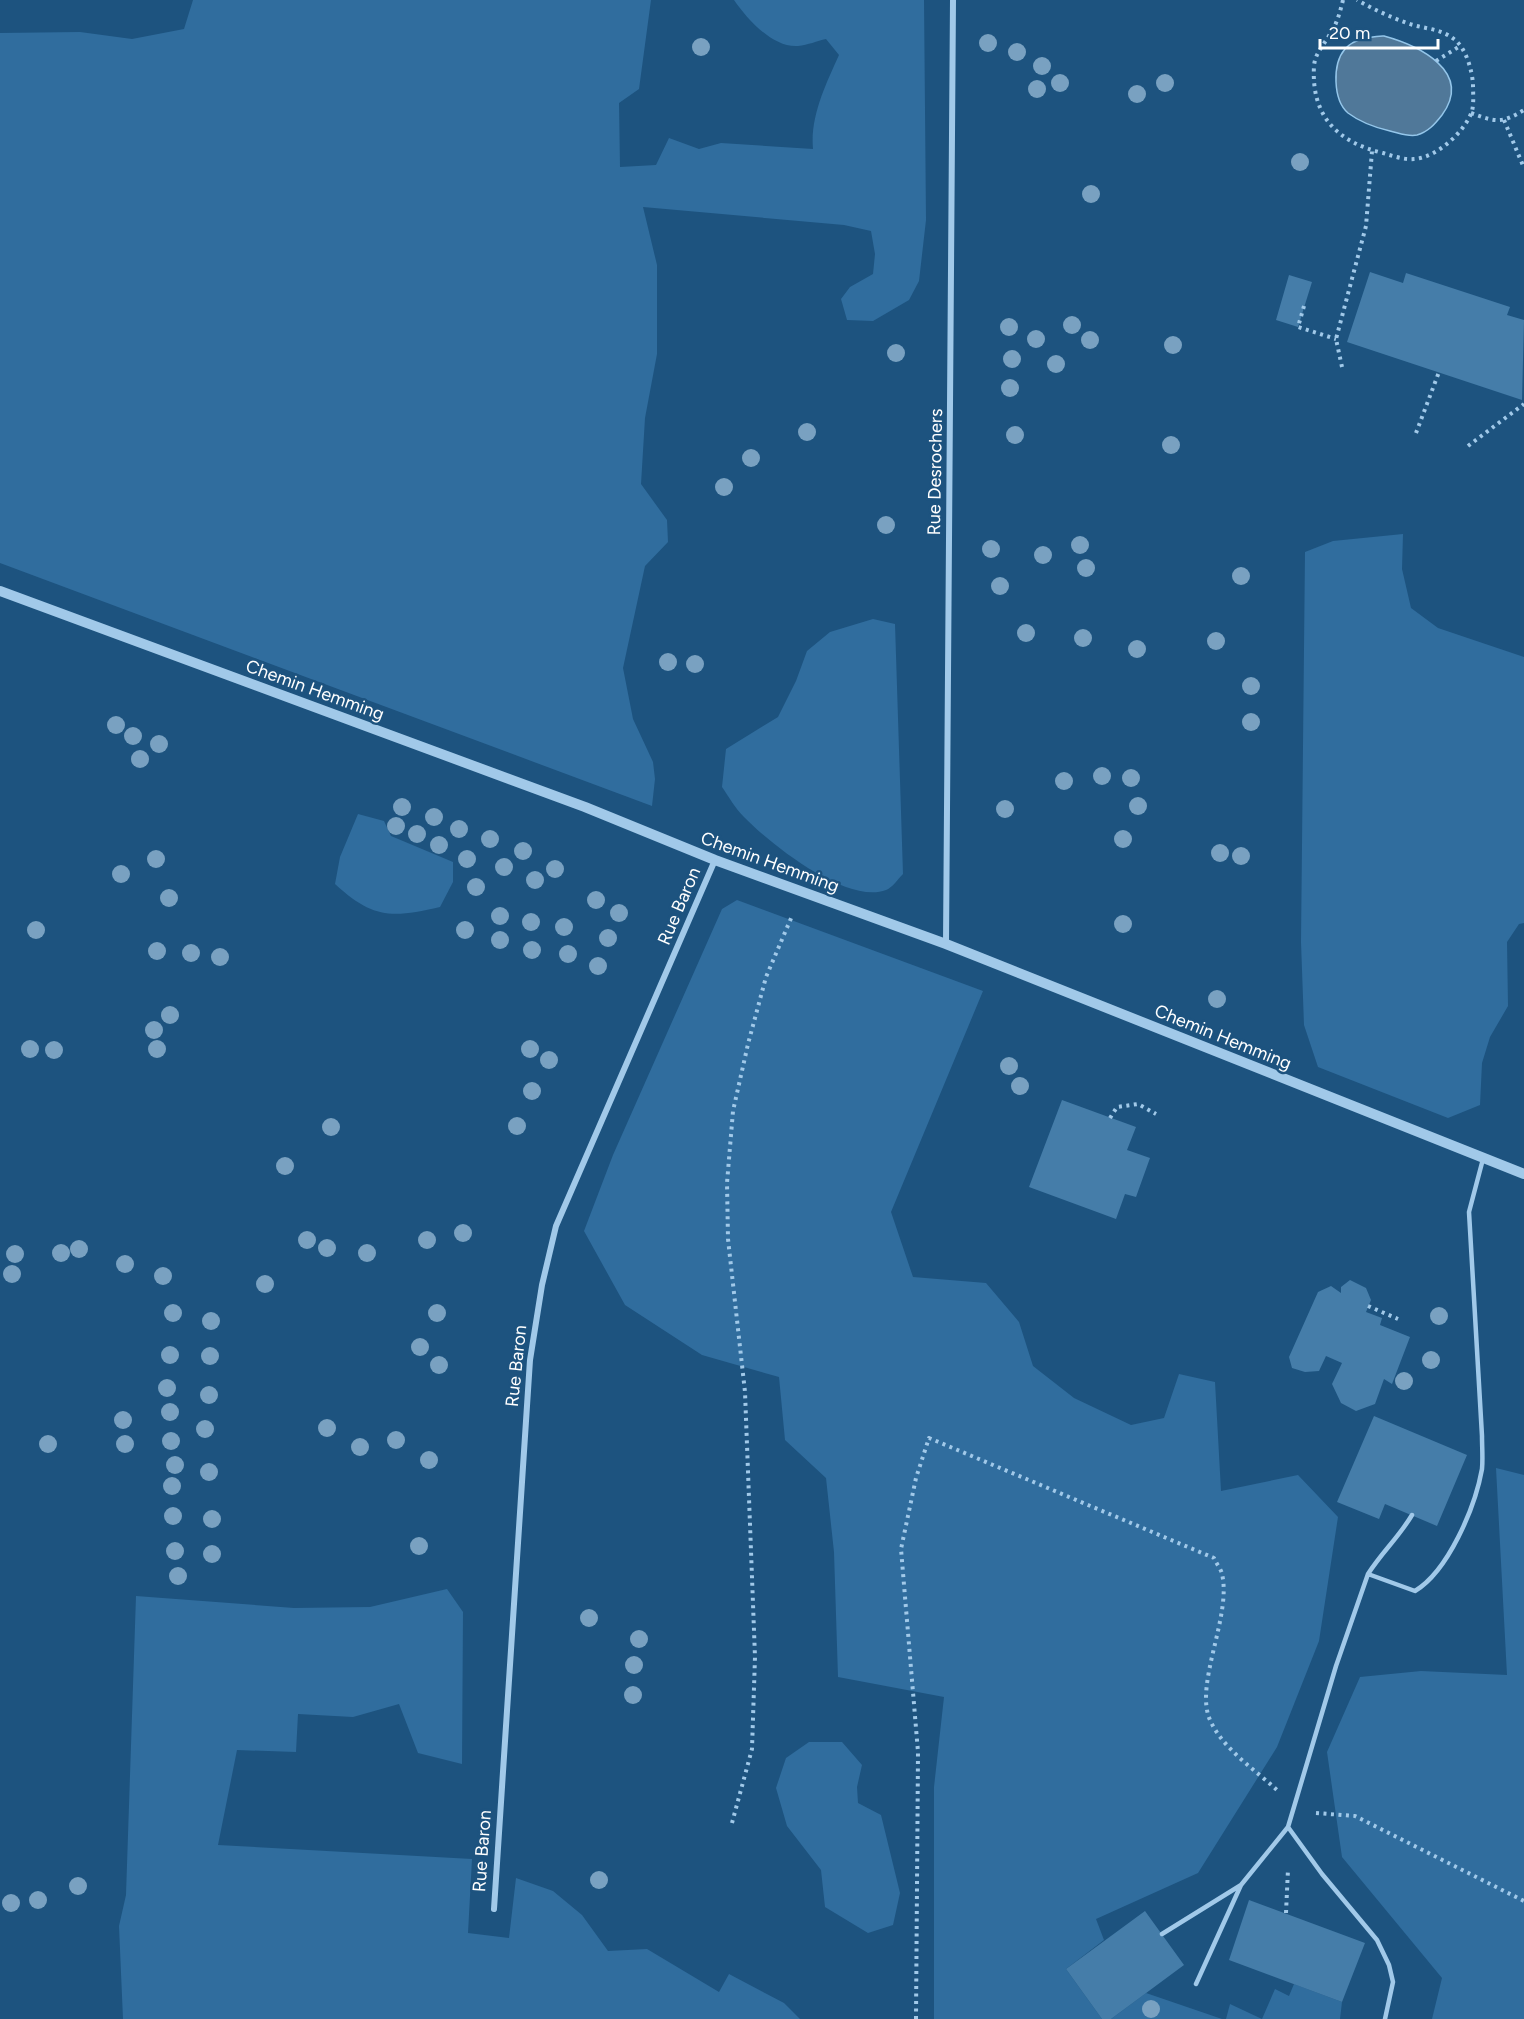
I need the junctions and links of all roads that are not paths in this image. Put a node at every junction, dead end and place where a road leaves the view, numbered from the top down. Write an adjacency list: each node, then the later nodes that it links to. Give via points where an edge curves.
1 (953, 0): 4 (street, Rue Desrochers)
2 (0, 591): 3 (street, Chemin Hemming, via 585,807)
3 (715, 860): 4 (street, Chemin Hemming); 11 (street, Rue Baron, via 556,1226 542,1285 530,1360)
4 (946, 944): 5 (street, Chemin Hemming)
5 (1483, 1157): 6 (street, Chemin Hemming); 8 (lane, via 1469,1212 1482,1469 1468,1514 1445,1562 1428,1583 1415,1591)
6 (1524, 1174)
7 (1412, 1515): 8 (lane)
8 (1368, 1574): 9 (lane)
9 (1288, 1827): 10 (lane); 14 (lane, via 1377,1940 1393,1982)
10 (1241, 1885): 12 (lane); 13 (lane)
11 (494, 1909)
12 (1161, 1934)
13 (1196, 1984)
14 (1385, 2019)

